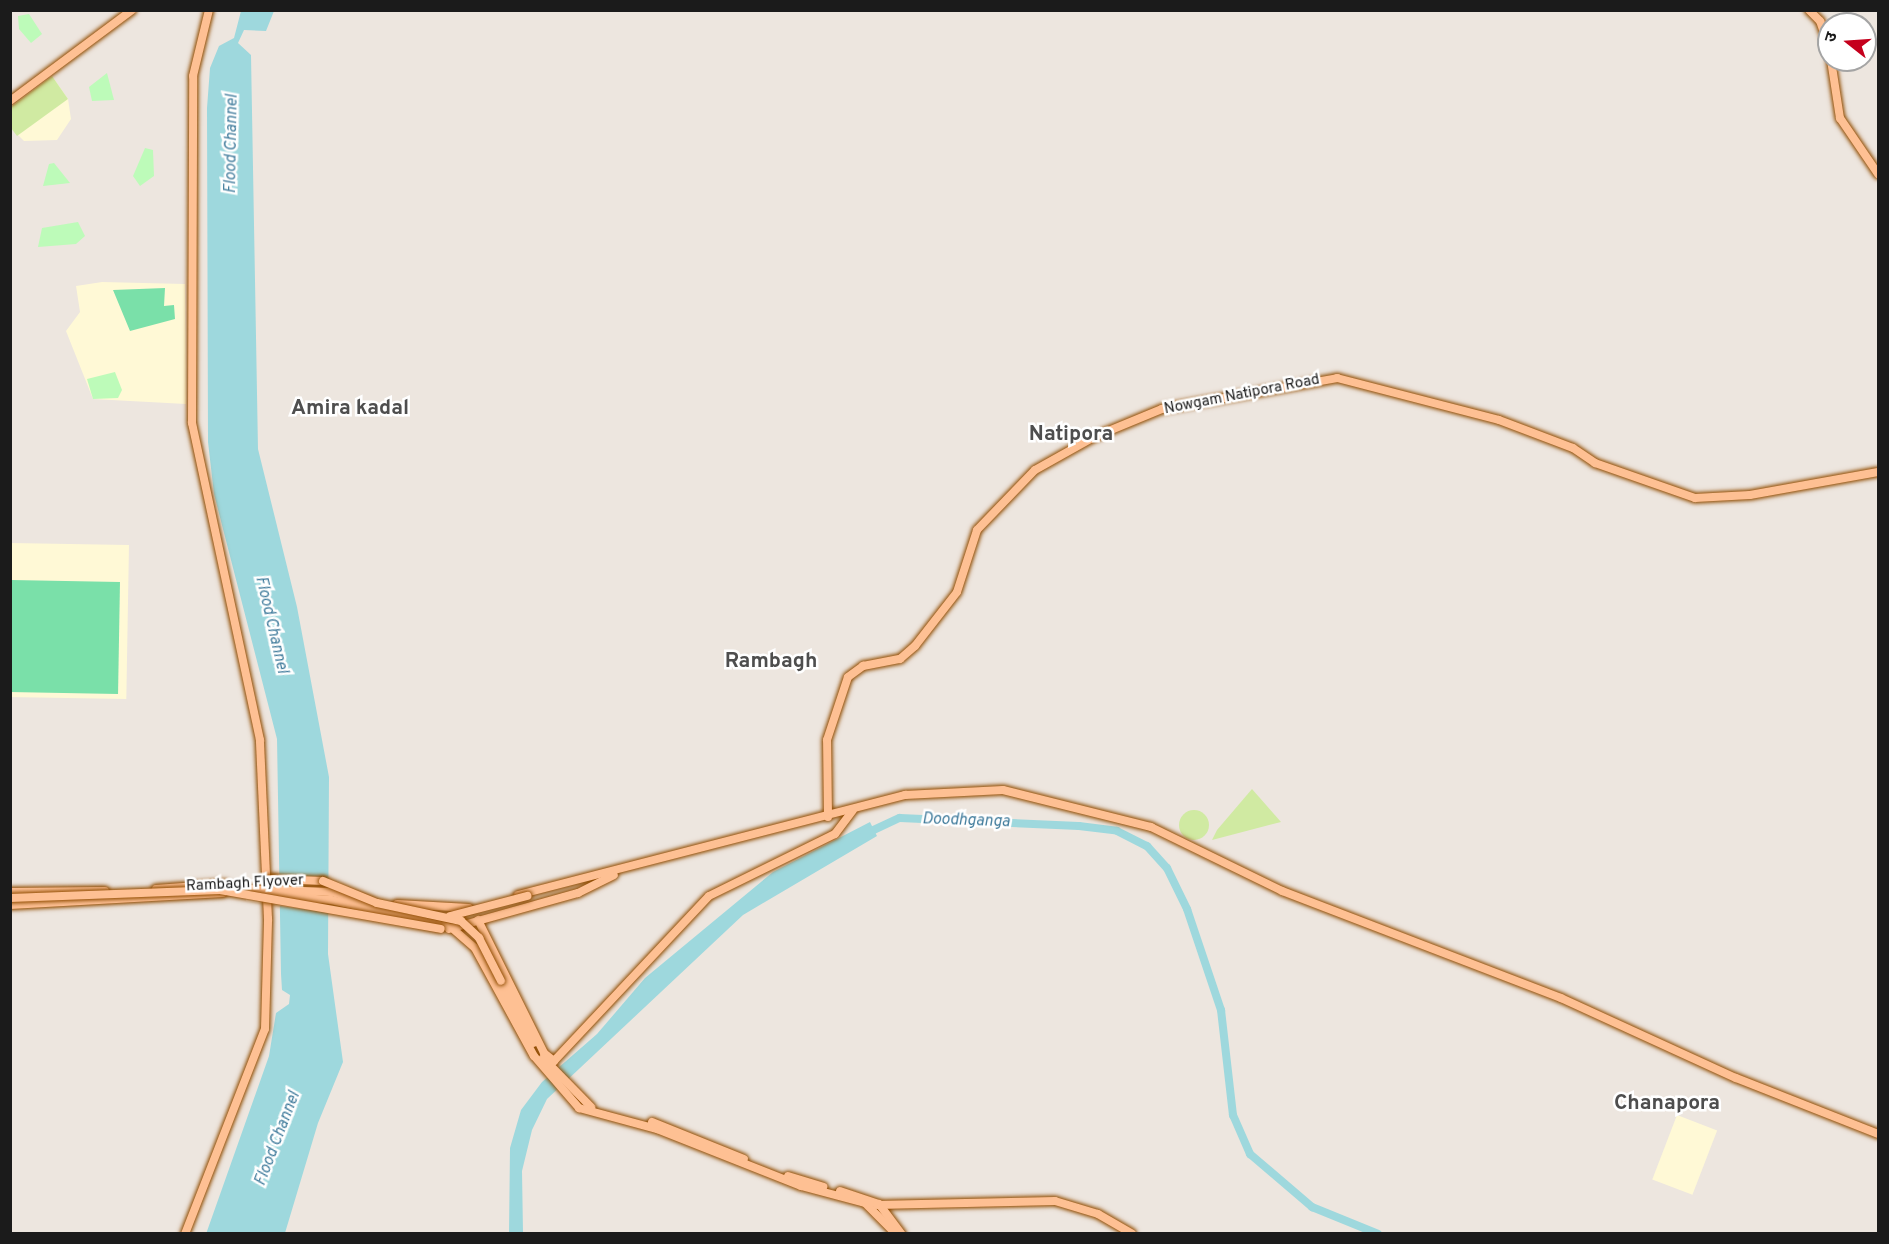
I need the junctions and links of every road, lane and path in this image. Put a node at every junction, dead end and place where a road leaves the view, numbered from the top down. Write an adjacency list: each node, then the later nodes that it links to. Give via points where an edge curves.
1 (132, 10): 4 (main road)
2 (209, 10): 11 (main road, via 193,76 193,439 260,740)
3 (1833, 72): 5 (main road, via 1840,118)
4 (10, 101)
5 (1878, 174)
6 (1878, 472): 8 (main road, Nowgam Natipora Road, via 1750,495 1695,498 1595,463 1573,448 1498,420 1337,378 1162,409 1094,437 1035,470 977,530 957,592 915,646 900,659 863,666 848,677 827,740)
7 (853, 810): 8 (main road); 18 (main road, via 835,834 710,896 554,1061 544,1053); 23 (main road, via 930,791 990,789 1137,821 1282,891 1561,998 1736,1078)
8 (828, 818): 9 (main road)
9 (620, 870): 10 (main road); 16 (main road, Rambagh Flyover, via 598,886)
10 (587, 880): 14 (main road); 17 (main road, bridge)
11 (271, 892): 12 (main road); 13 (main road); 15 (main road); 27 (main road, via 265,1029)
12 (10, 895): 17 (main road, Rambagh Flyover, bridge, via 323,881 377,903); 19 (main road, Rambagh Flyover, bridge, via 220,890)
13 (331, 896): 14 (main road, via 444,910); 19 (main road)
14 (497, 902): 16 (main road)
15 (10, 905)
16 (501, 912): 18 (main road, Rambagh Flyover)
17 (448, 916): 20 (main road, Rambagh Flyover, bridge, via 479,938)
18 (477, 920): 19 (main road, Rambagh Flyover); 20 (main road)
19 (452, 928): 21 (main road, via 475,948)
20 (520, 1019): 21 (main road)
21 (537, 1054): 22 (main road); 22 (main road, via 544,1069)
22 (581, 1106): 25 (main road, via 657,1129 801,1186)
23 (1878, 1134)
24 (892, 1203): 25 (main road); 26 (main road); 30 (main road, via 1055,1201 1098,1214)
25 (876, 1206): 26 (main road); 28 (main road)
26 (886, 1212): 29 (main road)
27 (185, 1233)
28 (896, 1233)
29 (902, 1233)
30 (1132, 1233)

